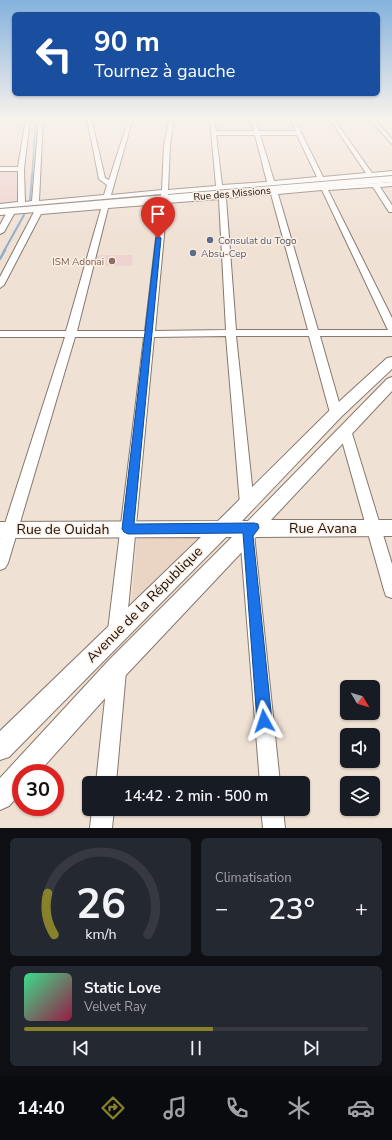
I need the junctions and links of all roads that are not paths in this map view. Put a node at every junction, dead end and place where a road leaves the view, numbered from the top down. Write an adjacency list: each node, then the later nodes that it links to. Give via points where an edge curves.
1 (23, 157): 11 (street)
2 (39, 157): 25 (street)
3 (97, 157): 17 (street, via 102,179)
4 (119, 157): 17 (street)
5 (166, 157): 24 (street)
6 (216, 157): 21 (street)
7 (264, 157): 16 (street)
8 (310, 157): 14 (street)
9 (358, 157): 12 (street)
10 (0, 169): 11 (street)
11 (21, 169): 26 (street)
12 (370, 174): 13 (street); 14 (street)
13 (392, 174): 24 (highway, Rue des Missions)
14 (320, 178): 16 (street)
15 (392, 179): 24 (highway, Rue des Missions)
16 (271, 182): 21 (street)
17 (110, 184): 23 (street)
18 (392, 184): 19 (street)
19 (376, 186): 20 (street); 29 (street)
20 (324, 188): 22 (street); 36 (street)
21 (220, 192): 22 (street); 24 (street); 38 (street)
22 (274, 192): 39 (street)
23 (107, 196): 24 (street); 25 (street)
24 (164, 196): 27 (street); 28 (highway, Rue des Missions); 30 (highway, Rue des Missions); 37 (street)
25 (36, 203): 26 (street)
26 (22, 204): 28 (street)
27 (105, 206): 31 (street); 42 (street)
28 (0, 207)
29 (392, 210)
30 (0, 212)
31 (38, 212): 32 (street); 35 (street)
32 (10, 214): 33 (street); 34 (street)
33 (0, 215)
34 (0, 232)
35 (0, 285)
36 (392, 328)
37 (148, 333): 38 (street); 42 (street); 50 (street)
38 (231, 333): 39 (street); 46 (street)
39 (313, 333): 40 (street); 45 (street)
40 (392, 333)
41 (0, 334): 42 (street)
42 (71, 334): 51 (street)
43 (392, 361): 45 (main road, Avenue de la République)
44 (392, 382): 45 (main road, Avenue de la République)
45 (340, 421): 46 (main road, Avenue de la République); 48 (street); 52 (main road, Avenue de la République)
46 (247, 504): 47 (main road, Avenue de la République)
47 (222, 528): 50 (main road, Rue de Ouidah); 52 (main road, Rue Avana); 55 (main road, Avenue de la République)
48 (374, 528): 49 (main road, Rue Avana); 52 (main road, Rue Avana); 54 (street)
49 (392, 528)
50 (128, 529): 51 (main road, Rue de Ouidah); 55 (street)
51 (5, 530): 53 (street)
52 (251, 531): 56 (main road, Avenue de la République); 60 (street)
53 (0, 563)
54 (392, 590)
55 (117, 630): 57 (main road, Avenue de la République)
56 (117, 668): 58 (main road, Avenue de la République); 59 (street)
57 (0, 748)
58 (29, 764)
59 (107, 776)
60 (269, 776)
61 (12, 783): 62 (main road, Avenue de la République)
62 (0, 797)
63 (102, 816): 65 (street)
64 (273, 816): 66 (street)
65 (101, 828)
66 (274, 828)

